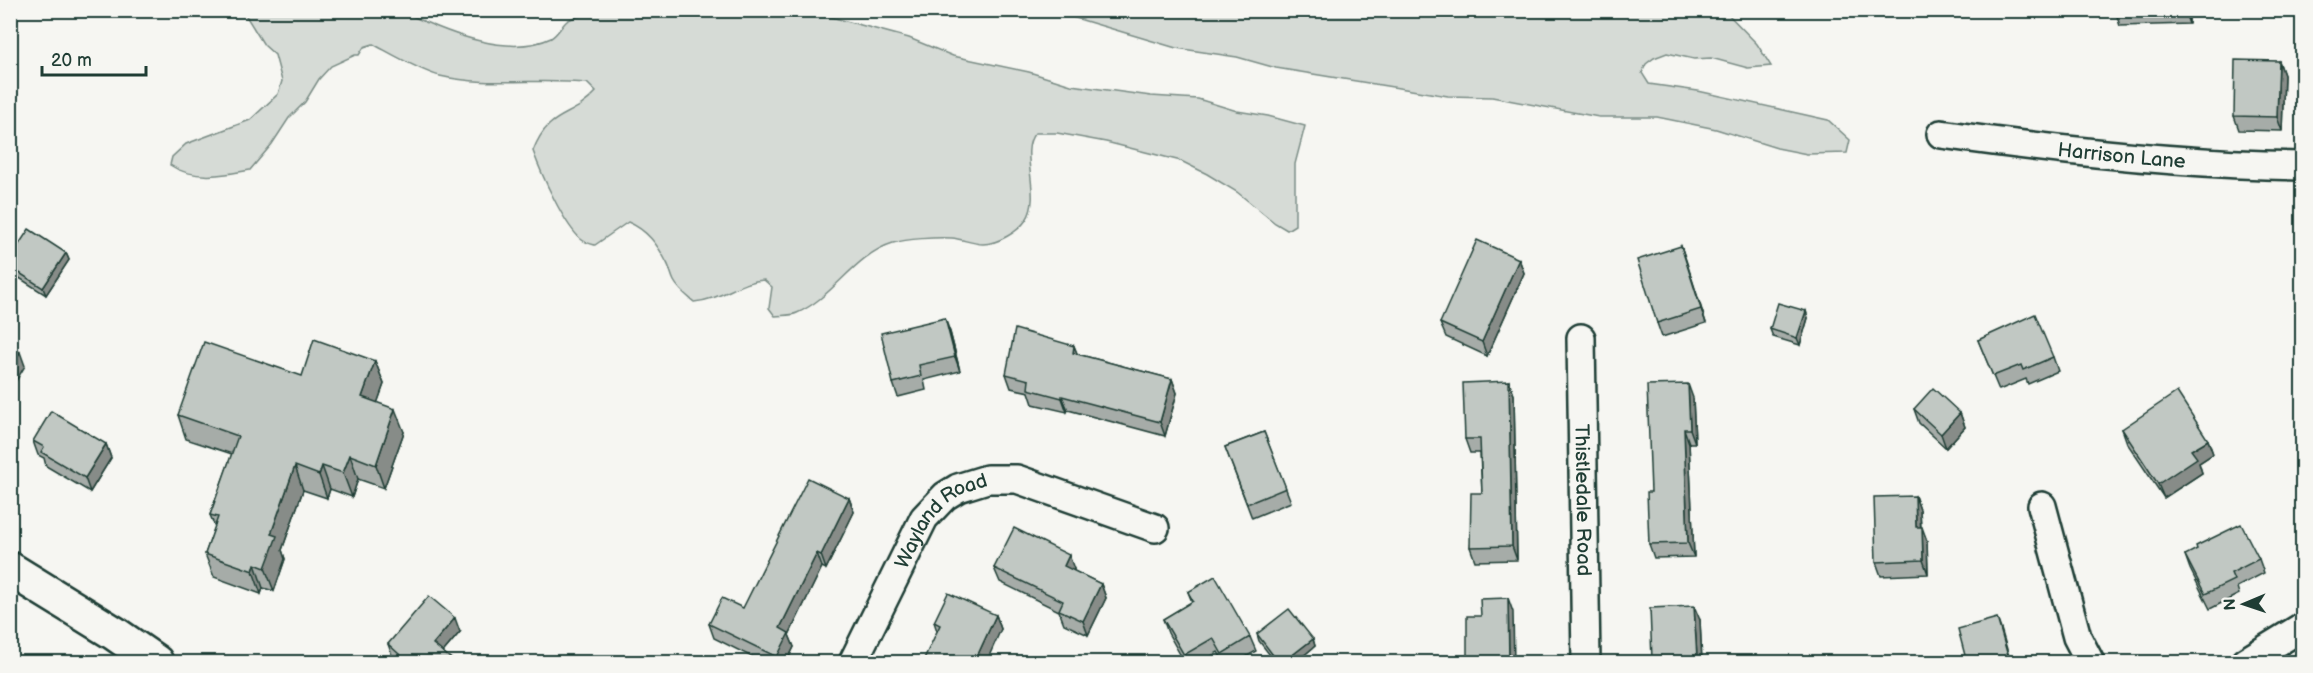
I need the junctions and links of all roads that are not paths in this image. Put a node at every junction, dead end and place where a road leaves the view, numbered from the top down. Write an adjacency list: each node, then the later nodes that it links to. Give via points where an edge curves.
1 (1941, 134): 2 (street, Harrison Lane, via 2156,160)
2 (2302, 166)
3 (1581, 338): 10 (street, Thistledale Road)
4 (2042, 506): 11 (street, via 2077,637)
5 (1155, 528): 9 (street, Wayland Road, via 1017,479 987,479 958,488 924,518)
6 (10, 569): 8 (main road)
7 (2302, 627): 12 (street)
8 (156, 663)
9 (853, 663)
10 (1586, 663)
11 (2090, 663)
12 (2245, 663)

